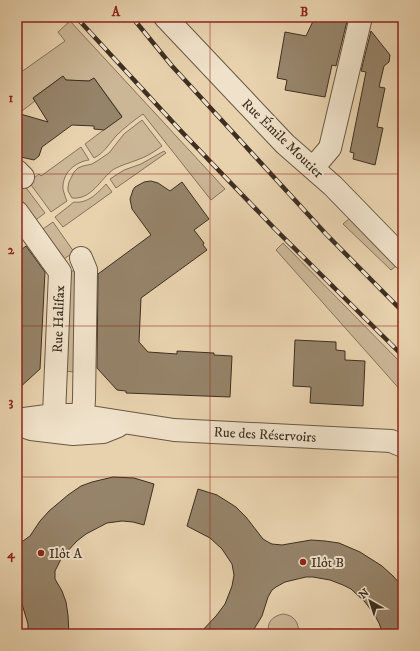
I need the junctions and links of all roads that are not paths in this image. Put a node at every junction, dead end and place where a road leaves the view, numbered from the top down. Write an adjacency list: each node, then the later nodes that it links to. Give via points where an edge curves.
1 (165, 17): 3 (street, Rue Émile Moutier, via 285,144)
2 (361, 17): 3 (street, via 330,148)
3 (313, 168): 6 (street, Rue Émile Moutier)
4 (17, 212): 7 (street, Rue Halifax, via 60,272)
5 (81, 258): 8 (street, Rue Halifax, via 86,270)
6 (403, 258)
7 (54, 415): 8 (street, Rue des Réservoirs); 9 (street, Rue des Réservoirs)
8 (83, 416): 10 (street, Rue des Réservoirs)
9 (17, 420)
10 (126, 422): 11 (street, via 103,432 73,434 31,429); 12 (street, Rue des Réservoirs, via 174,430 391,441)
11 (17, 424)
12 (403, 446)

